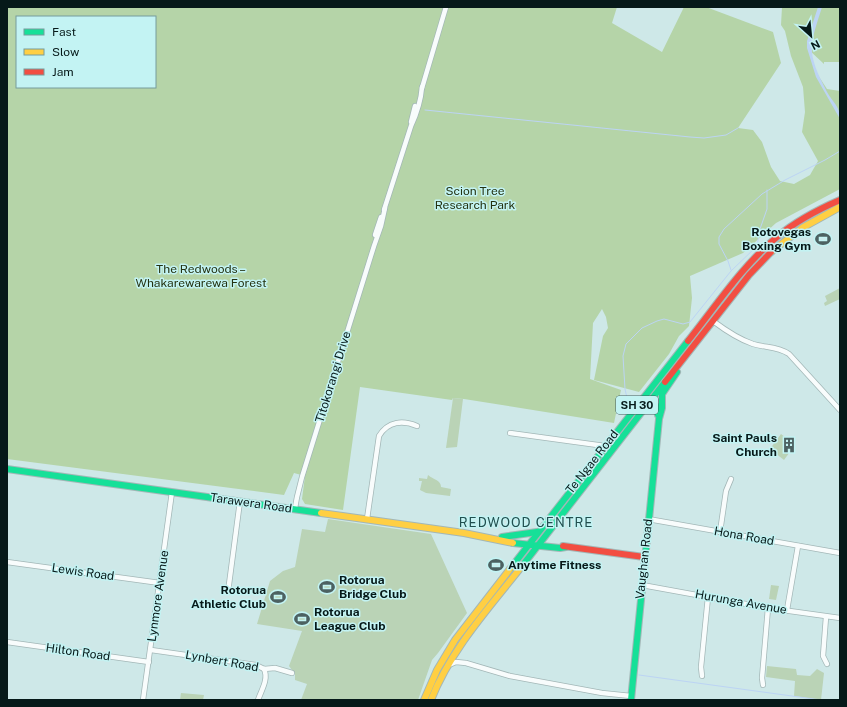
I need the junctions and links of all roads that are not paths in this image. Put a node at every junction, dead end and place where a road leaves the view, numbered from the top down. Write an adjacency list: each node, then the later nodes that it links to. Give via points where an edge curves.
1 (446, 7): 19 (street, Tītokorangi Drive, via 415,117 378,225 374,246 302,477)
2 (840, 200): 4 (main road, Te Ngae Road / SH 30)
3 (840, 207): 5 (main road, Te Ngae Road / SH 30)
4 (820, 208): 5 (main road); 6 (main road, Te Ngae Road / SH 30, via 786,228 762,250)
5 (829, 212): 7 (main road, Te Ngae Road / SH 30, via 779,243 749,274)
6 (707, 316): 7 (street); 14 (main road, Te Ngae Road / SH 30)
7 (713, 321): 8 (main road, Te Ngae Road / SH 30); 10 (street, via 744,340 778,348 789,354)
8 (680, 362): 9 (main road, Te Ngae Road / SH 30); 11 (main road, Vaughan Road, via 678,370 662,394)
9 (648, 403): 11 (main road, via 656,404); 27 (main road, Te Ngae Road / SH 30)
10 (840, 410)
11 (659, 419): 21 (main road, Vaughan Road)
12 (417, 426): 20 (street, via 395,423 386,427 379,436)
13 (510, 433): 14 (street)
14 (605, 446): 22 (main road, Te Ngae Road / SH 30)
15 (7, 469): 17 (main road, Tarawera Road)
16 (731, 478): 23 (street, via 726,491)
17 (172, 492): 18 (main road, Tarawera Road); 32 (street, Lynmore Avenue)
18 (240, 502): 19 (main road, Tarawera Road); 34 (street)
19 (295, 508): 20 (main road, Tarawera Road)
20 (367, 519): 25 (main road, Tarawera Road)
21 (648, 519): 23 (street, Hona Road); 30 (main road, Vaughan Road)
22 (537, 532): 24 (main road); 26 (main road, Te Ngae Road / SH 30)
23 (720, 532): 28 (street, Hona Road)
24 (502, 537): 25 (main road, Tarawera Road); 26 (main road, Tarawera Road)
25 (494, 538): 26 (main road, Tarawera Road)
26 (529, 543): 27 (main road); 43 (main road, Te Ngae Road / SH 30)
27 (539, 544): 30 (main road, via 560,544 566,547); 42 (main road, Te Ngae Road / SH 30)
28 (798, 546): 29 (street, Hona Road); 37 (street)
29 (840, 553)
30 (644, 557): 33 (main road, Vaughan Road)
31 (7, 562): 32 (street, Lewis Road)
32 (160, 583): 41 (street, Lynmore Avenue)
33 (642, 585): 35 (street, Hurunga Avenue); 52 (main road, Vaughan Road)
34 (228, 592)
35 (708, 597): 36 (street, Hurunga Avenue); 50 (street)
36 (768, 608): 37 (street, Hurunga Avenue); 51 (street)
37 (787, 610): 38 (street, Hurunga Avenue)
38 (826, 617): 39 (street, Hurunga Avenue); 46 (street, via 823,656)
39 (840, 618)
40 (7, 642): 44 (street, Hilton Road)
41 (151, 650): 44 (street, Lynmore Avenue); 48 (street, Lynbert Road, via 256,665)
42 (456, 653): 43 (street); 45 (street); 47 (main road, Te Ngae Road / SH 30)
43 (446, 654): 55 (main road, Te Ngae Road / SH 30)
44 (149, 662): 53 (street, Lynmore Avenue)
45 (466, 663): 47 (street, via 456,662); 52 (street, via 510,676)
46 (827, 664)
47 (446, 668): 56 (main road, Te Ngae Road / SH 30)
48 (264, 669): 49 (street, Lynbert Road, via 275,668); 54 (street, via 266,679)
49 (292, 674)
50 (702, 676)
51 (763, 685)
52 (631, 698)
53 (144, 700)
54 (258, 700)
55 (424, 700)
56 (431, 700)

